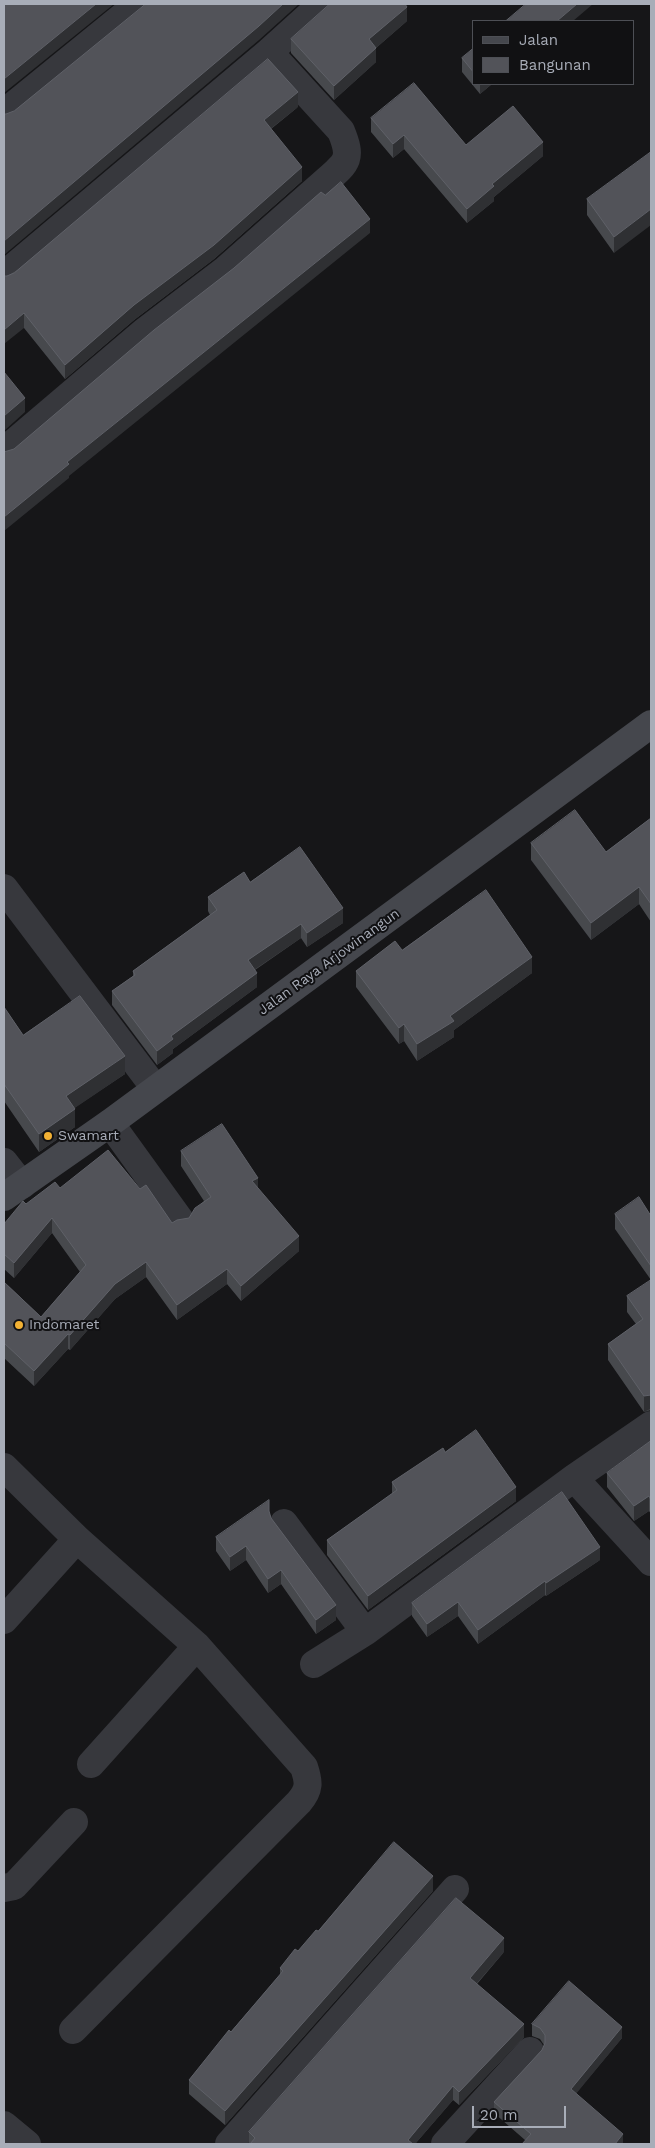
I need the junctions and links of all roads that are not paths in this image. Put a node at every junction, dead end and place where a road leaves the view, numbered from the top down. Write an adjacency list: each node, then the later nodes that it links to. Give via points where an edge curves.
1 (138, 4): 4 (street)
2 (322, 4): 3 (street)
3 (269, 52): 5 (street); 6 (street, via 341,131 348,155 344,165 224,271 144,332)
4 (4, 113)
5 (4, 275)
6 (4, 451)
7 (651, 724): 9 (main road, Jalan Raya Arjowinangun)
8 (4, 888): 9 (street)
9 (155, 1088): 10 (main road, Jalan Raya Arjowinangun)
10 (110, 1122): 12 (main road, Jalan Raya Arjowinangun); 13 (street)
11 (4, 1162): 12 (street)
12 (13, 1191)
13 (180, 1220)
14 (651, 1425): 16 (street)
15 (4, 1467): 18 (street)
16 (574, 1478): 19 (street); 21 (street)
17 (284, 1523): 21 (street)
18 (77, 1539): 20 (street); 22 (street)
19 (651, 1562)
20 (4, 1620)
21 (365, 1632): 23 (street)
22 (196, 1646): 24 (street); 28 (street, via 304,1767 308,1778 307,1792)
23 (314, 1664)
24 (91, 1764)
25 (74, 1822): 26 (street, via 14,1886)
26 (4, 1888)
27 (455, 1889): 32 (street)
28 (73, 2030)
29 (530, 2051): 33 (street)
30 (4, 2125): 31 (street)
31 (27, 2144)
32 (229, 2144)
33 (446, 2144)

